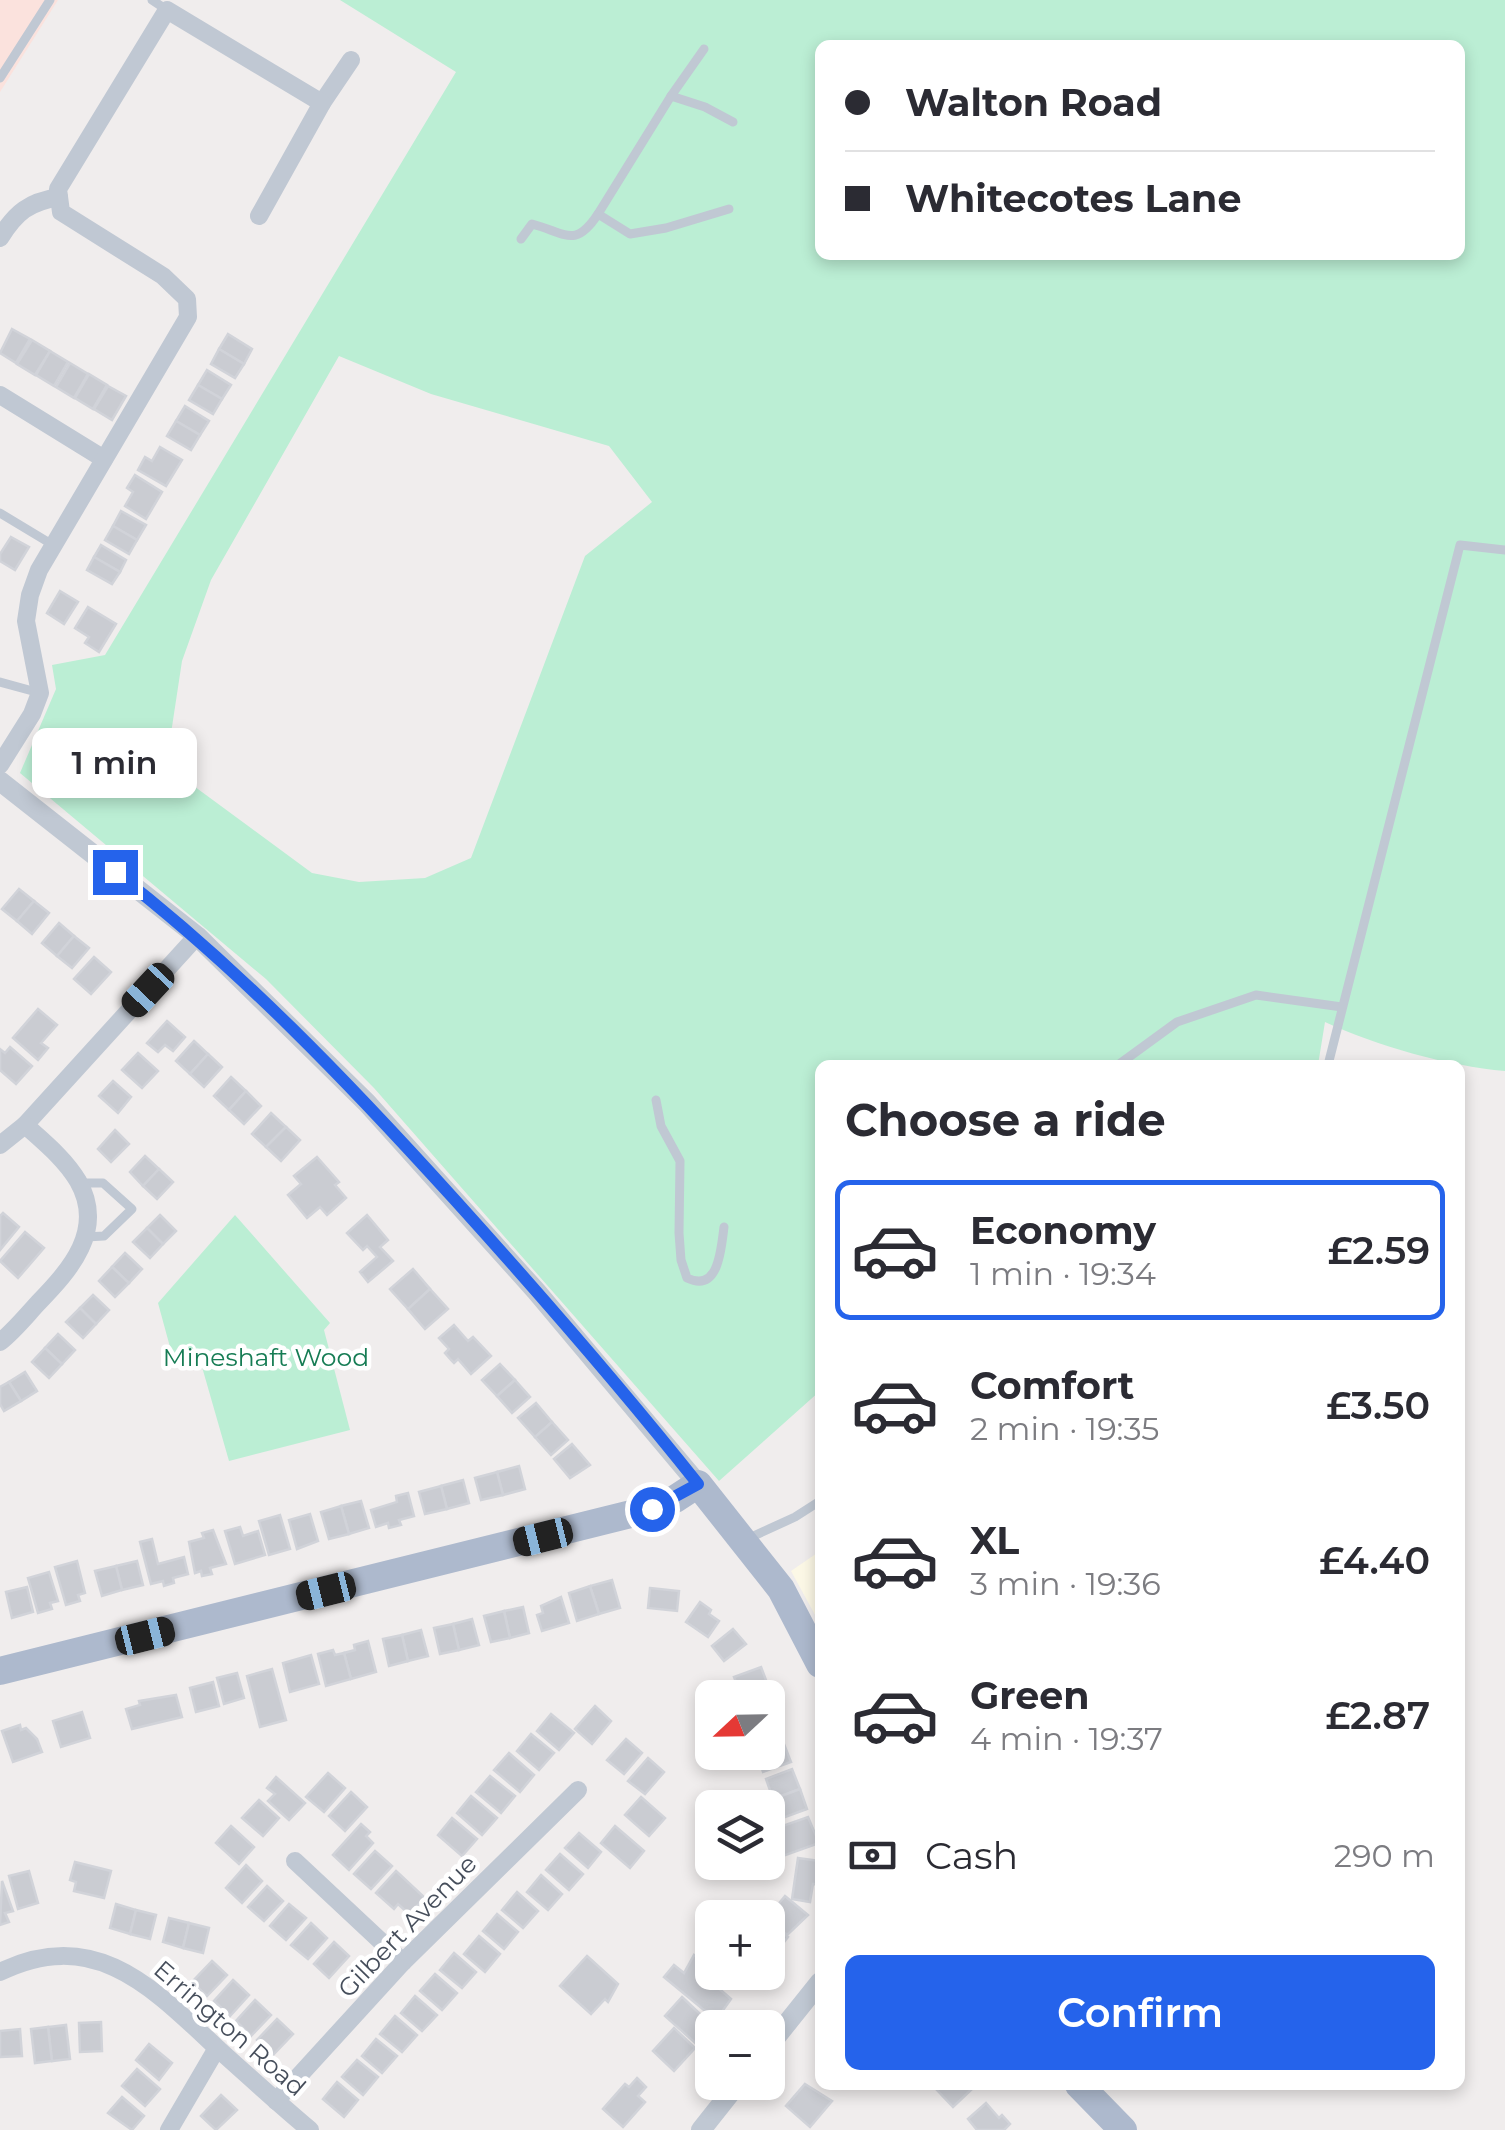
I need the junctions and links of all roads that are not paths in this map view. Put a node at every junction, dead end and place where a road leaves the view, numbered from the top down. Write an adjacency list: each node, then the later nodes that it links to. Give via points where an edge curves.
1 (50, 0): 5 (lane)
2 (160, 5): 7 (street); 9 (street)
3 (704, 49): 6 (lane)
4 (351, 60): 7 (street)
5 (0, 78)
6 (671, 96): 8 (lane); 11 (lane)
7 (322, 103): 12 (street)
8 (733, 122)
9 (59, 197): 13 (street, via 28,204); 16 (street, via 61,212 163,276 187,300 188,316)
10 (729, 209): 11 (lane, via 630,234)
11 (598, 214): 14 (lane, via 583,234 532,224)
12 (259, 216)
13 (0, 238)
14 (521, 239)
15 (0, 395): 16 (street)
16 (104, 459): 18 (street)
17 (0, 513): 18 (lane)
18 (54, 546): 21 (street, via 30,594 26,620)
19 (1505, 550): 25 (lane, via 1460,545)
20 (0, 682): 21 (lane)
21 (40, 693): 22 (street)
22 (0, 765)
23 (0, 781): 24 (street)
24 (197, 936): 29 (street); 35 (street, via 368,1103)
25 (1342, 1006): 26 (lane, via 1256,994 1177,1022); 27 (lane)
26 (1125, 1060)
27 (1329, 1060)
28 (656, 1100): 32 (lane, via 680,1161 678,1233 687,1278 706,1280 715,1271)
29 (25, 1125): 30 (street); 31 (street)
30 (0, 1145)
31 (80, 1183): 33 (street); 33 (lane, via 104,1182 132,1209 104,1236)
32 (724, 1227)
33 (86, 1237): 34 (street, via 66,1274)
34 (0, 1342)
35 (698, 1484): 37 (main road); 39 (main road, via 652,1509 613,1520)
36 (815, 1504): 37 (lane)
37 (744, 1540): 38 (main road, via 781,1589)
38 (815, 1654)
39 (0, 1671)
40 (578, 1790): 42 (street, Gilbert Avenue)
41 (294, 1861): 42 (street)
42 (403, 1962): 49 (street, Gilbert Avenue)
43 (0, 1972): 46 (street, Errington Road, via 62,1955 114,1965)
44 (815, 1988): 45 (street)
45 (785, 2026)
46 (217, 2048): 49 (street, Errington Road); 50 (street)
47 (1085, 2090): 53 (main road)
48 (725, 2100): 52 (street)
49 (276, 2101): 51 (street, Errington Road)
50 (169, 2130)
51 (310, 2130)
52 (701, 2130)
53 (1123, 2130)

